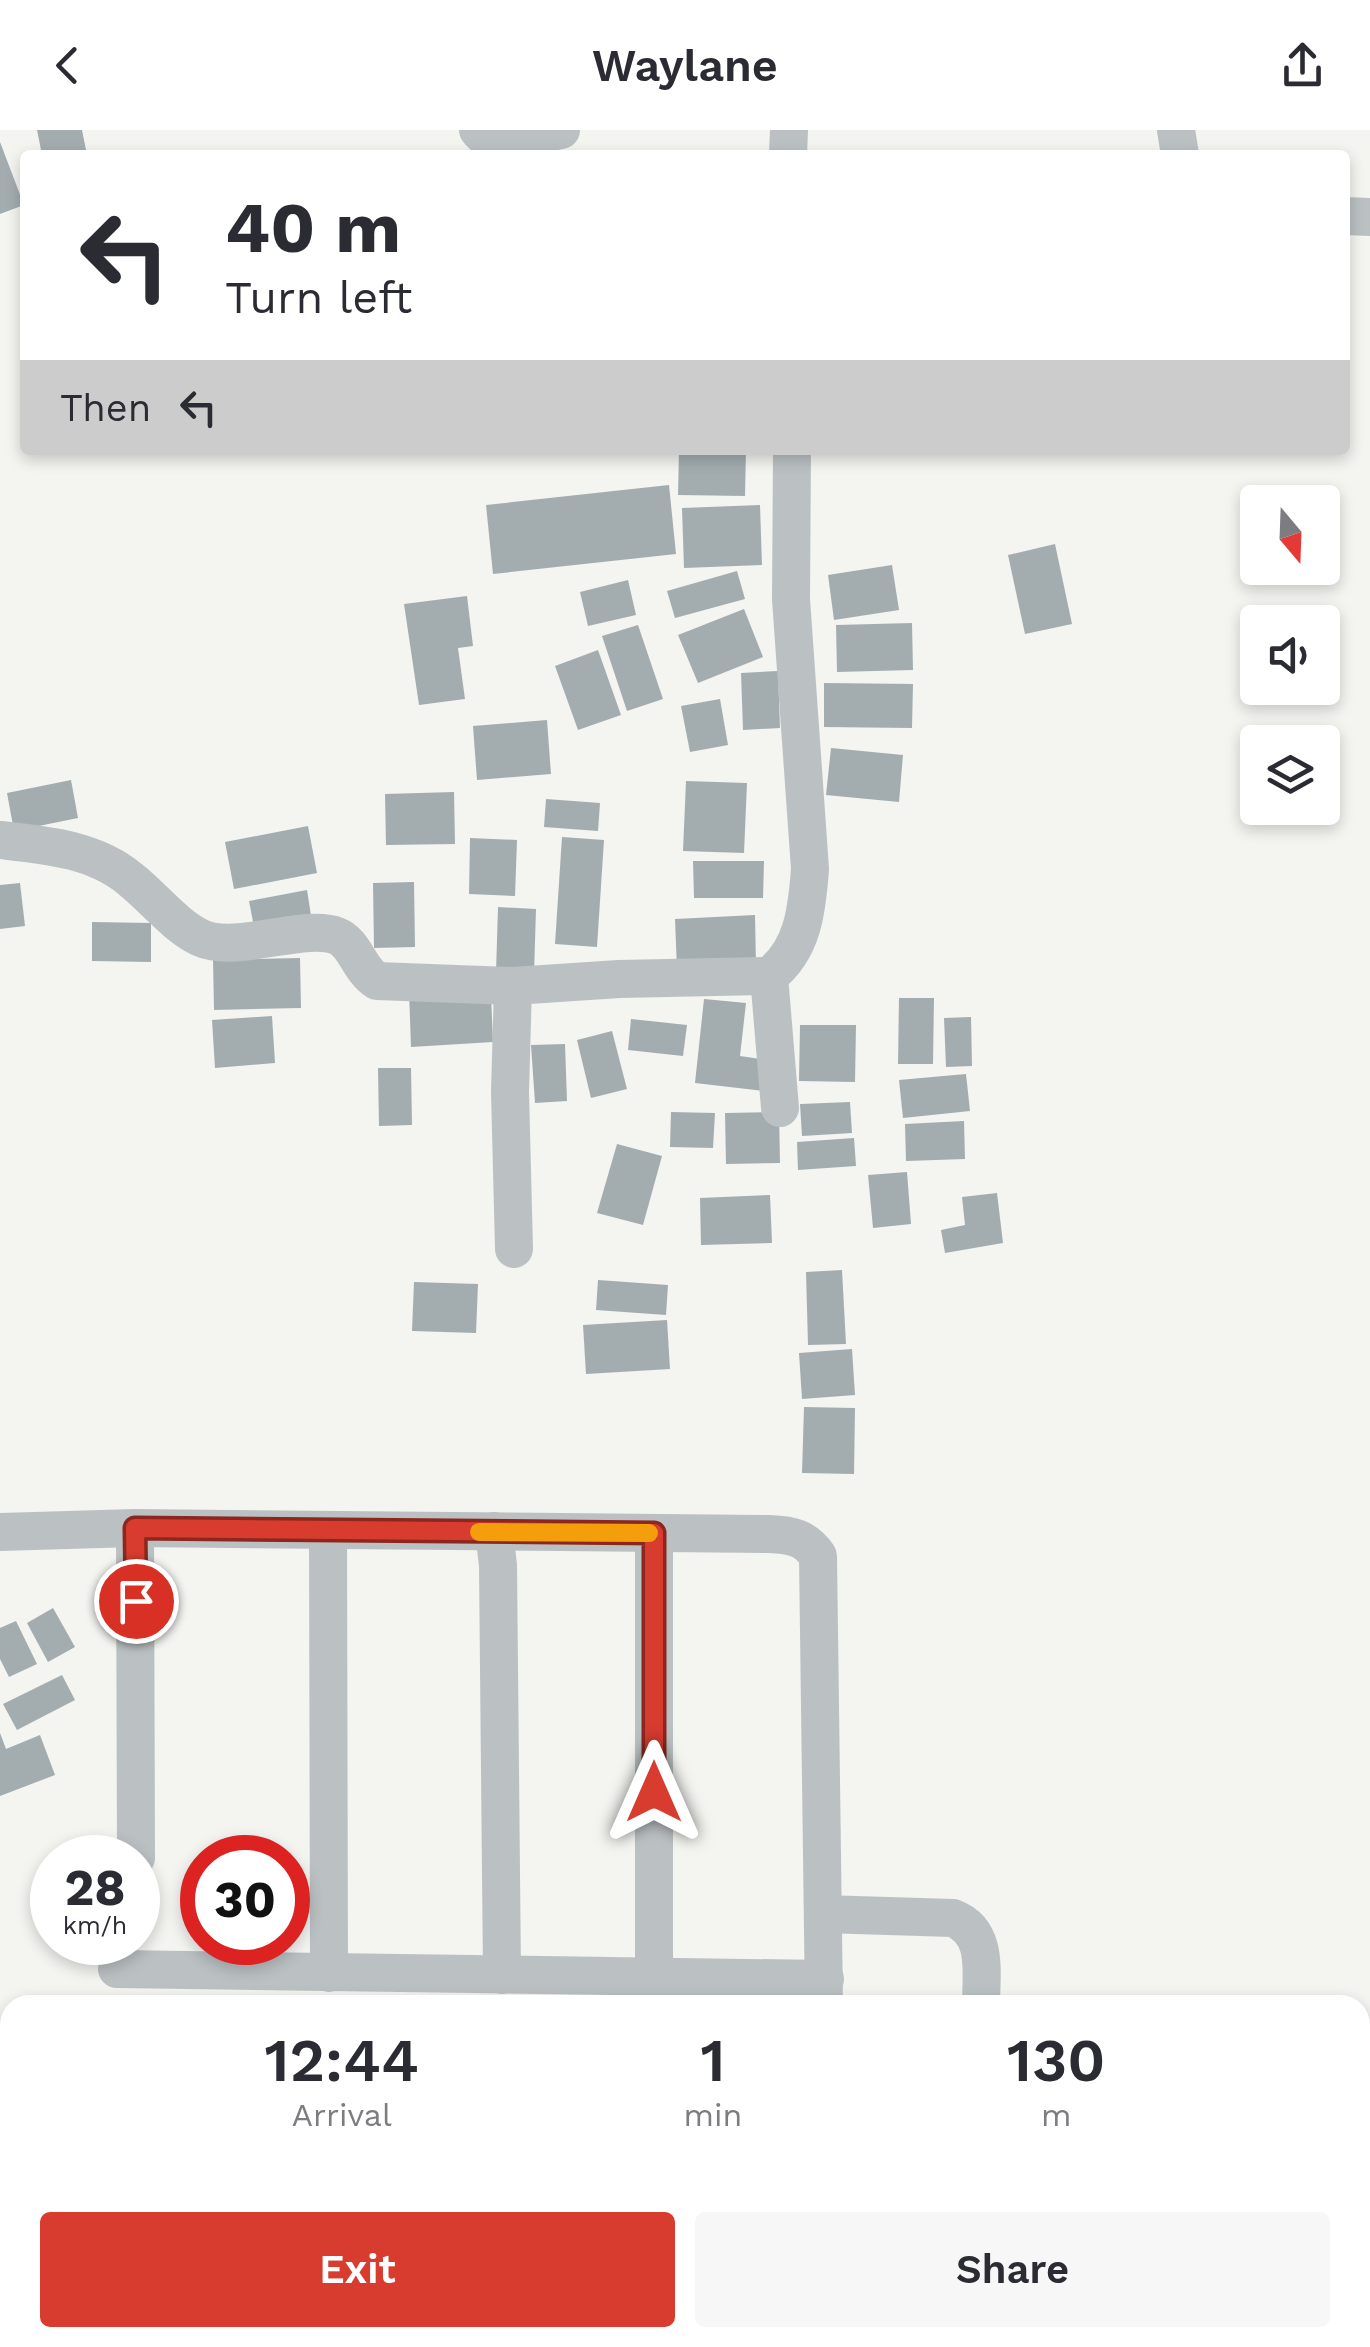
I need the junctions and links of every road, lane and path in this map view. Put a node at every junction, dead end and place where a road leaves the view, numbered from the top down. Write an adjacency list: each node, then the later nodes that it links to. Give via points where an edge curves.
1 (478, 130): 2 (street, via 495,141)
2 (561, 130)
3 (792, 455): 5 (street, via 791,599 810,870 795,944)
4 (0, 840): 6 (street, via 109,863 203,939 326,933 346,942 377,981)
5 (769, 976): 6 (street); 7 (street)
6 (513, 986): 8 (street)
7 (780, 1108)
8 (514, 1249)
9 (135, 1528): 10 (street); 11 (street); 14 (street)
10 (328, 1531): 12 (street); 17 (street)
11 (0, 1532)
12 (494, 1532): 13 (street); 18 (street)
13 (654, 1533): 15 (street, via 784,1534 810,1543 818,1556); 19 (street)
14 (136, 1835)
15 (824, 1914): 21 (street); 22 (street, via 964,1922 980,1944)
16 (160, 1962): 17 (street)
17 (328, 1973): 20 (street)
18 (502, 1975): 19 (street); 20 (street)
19 (654, 1977): 21 (street)
20 (387, 1989)
21 (824, 1992)
22 (981, 1995)

